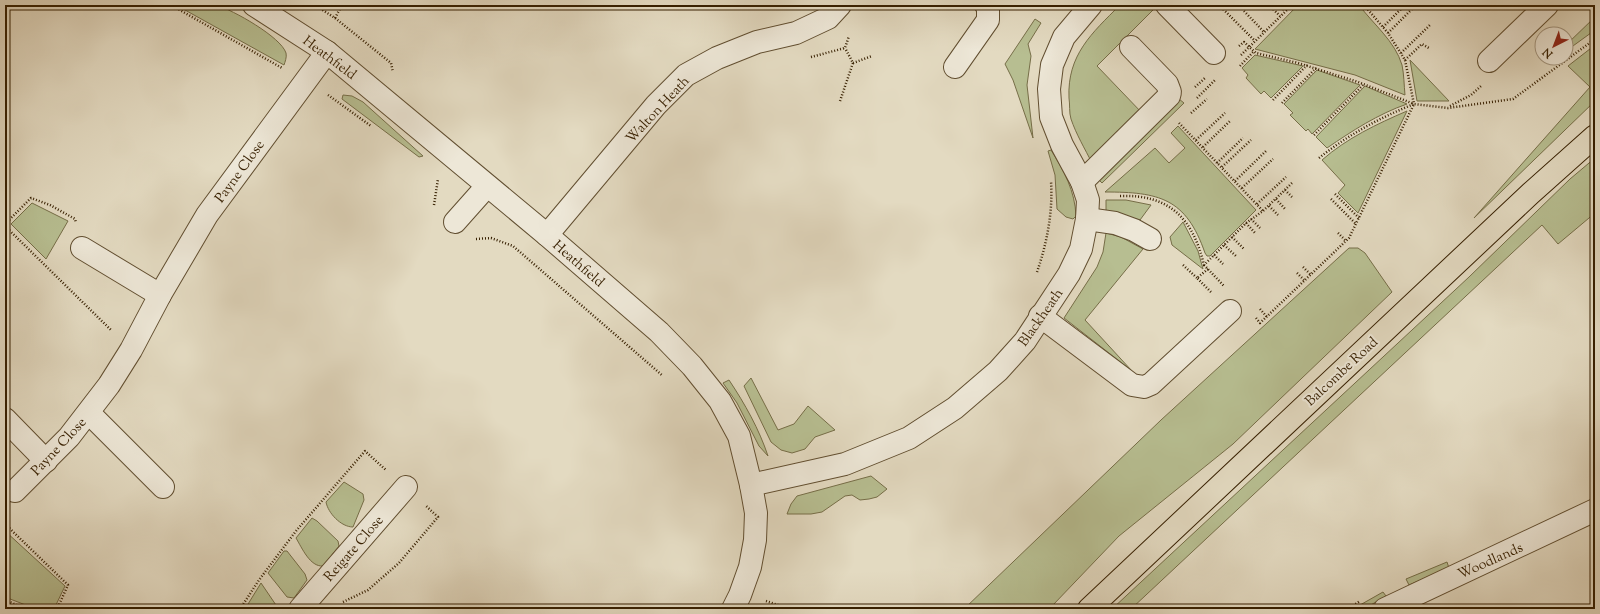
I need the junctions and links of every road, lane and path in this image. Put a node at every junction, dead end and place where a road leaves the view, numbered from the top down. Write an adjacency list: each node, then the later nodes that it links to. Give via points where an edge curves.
1 (171, 5): 47 (path)
2 (254, 5): 34 (street, Heathfield)
3 (342, 5): 21 (path)
4 (840, 5): 102 (street, Walton Heath, via 828,18 796,33 757,42 686,75 656,105)
5 (986, 5): 44 (street, via 988,20)
6 (1091, 5): 86 (street, via 1064,37 1052,65 1049,89 1051,117)
7 (1167, 5): 35 (street)
8 (1220, 5): 27 (path)
9 (1270, 5): 20 (path)
10 (1279, 5): 19 (path)
11 (1292, 5): 19 (path)
12 (1364, 5): 17 (path)
13 (1370, 5): 17 (path)
14 (1405, 5): 23 (path)
15 (1416, 5): 25 (path)
16 (1547, 5): 40 (street)
17 (1367, 8): 23 (path)
18 (1244, 11): 24 (path)
19 (1285, 12): 20 (path)
20 (1280, 16): 24 (path)
21 (335, 18)
22 (1431, 24): 36 (path)
23 (1383, 28): 25 (path)
24 (1264, 32): 27 (path)
25 (1388, 33): 36 (path)
26 (1595, 38): 55 (path, via 1513,99)
27 (1255, 41): 30 (path)
28 (1244, 42): 30 (path)
29 (1131, 47): 86 (street, via 1166,84 1170,96)
30 (1249, 47): 33 (path); 38 (path)
31 (845, 48): 41 (path)
32 (1429, 48): 39 (path, via 1422,44)
33 (1254, 51): 42 (path); 43 (path)
34 (327, 52): 47 (street, Payne Close); 79 (street, Heathfield)
35 (1214, 53)
36 (1401, 53): 39 (path)
37 (872, 56): 41 (path)
38 (1238, 58)
39 (1405, 60): 54 (path)
40 (1489, 61): 55 (path, via 1494,68 1494,74 1471,96)
41 (853, 63): 52 (path)
42 (1307, 65): 45 (path); 51 (path)
43 (1240, 66)
44 (955, 67)
45 (1316, 68): 48 (path); 53 (path)
46 (1218, 78): 49 (path)
47 (306, 82): 62 (path, via 336,100); 124 (street, Payne Close, via 207,216)
48 (1364, 84): 54 (path); 63 (path)
49 (1196, 98)
50 (1206, 99): 57 (path)
51 (1273, 100)
52 (840, 101)
53 (1282, 102)
54 (1414, 104): 55 (path); 70 (path, via 1385,116 1355,133); 93 (path)
55 (1448, 108)
56 (1225, 113): 66 (path)
57 (1191, 114)
58 (1175, 119): 61 (path)
59 (1185, 119): 61 (path)
60 (1231, 120): 68 (path)
61 (1180, 124): 66 (path)
62 (372, 127)
63 (1314, 135)
64 (1595, 136): 150 (main road, Balcombe Road, via 1455,264)
65 (1243, 138): 72 (path)
66 (1196, 140): 68 (path)
67 (1250, 140): 73 (path)
68 (1203, 147): 72 (path)
69 (1266, 151): 77 (path)
70 (1319, 158)
71 (1273, 159): 80 (path)
72 (1217, 163): 73 (path)
73 (1222, 167): 77 (path)
74 (438, 175): 90 (path)
75 (1050, 176): 119 (path, via 1052,200 1047,236)
76 (1286, 177): 87 (path)
77 (1235, 181): 80 (path)
78 (1292, 183): 81 (path)
79 (487, 186): 95 (street); 102 (street, Heathfield)
80 (1242, 188): 87 (path)
81 (1285, 190): 83 (path); 84 (path)
82 (1336, 194): 93 (path)
83 (1292, 197)
84 (1276, 199): 88 (path); 89 (path)
85 (1331, 199): 97 (path)
86 (1086, 200): 104 (street, via 1115,223); 112 (path, via 1131,195 1162,202 1182,216 1189,226 1199,245); 127 (street, Blackheath, via 1081,249 1069,274)
87 (1257, 204): 91 (path)
88 (1269, 206): 91 (path); 92 (path)
89 (1285, 209)
90 (433, 210)
91 (1263, 211): 94 (path)
92 (1278, 215)
93 (1359, 218): 97 (path)
94 (1251, 219): 96 (path); 99 (path)
95 (455, 222)
96 (1246, 223): 100 (path); 103 (path)
97 (1356, 224): 106 (path)
98 (5, 225): 108 (path, via 31,198 75,219); 130 (path)
99 (1260, 228)
100 (1255, 233)
101 (1338, 233): 106 (path)
102 (547, 235): 135 (street, Heathfield, via 659,332 692,366 720,401 739,436)
103 (1232, 237): 107 (path); 109 (path)
104 (1150, 239)
105 (471, 240): 131 (path, via 491,238 513,246)
106 (1346, 241): 118 (path)
107 (1224, 245): 110 (path); 111 (path)
108 (82, 248): 124 (street)
109 (1244, 249)
110 (1214, 255): 112 (path); 113 (path)
111 (1236, 256)
112 (1204, 264): 116 (path)
113 (1223, 264)
114 (1183, 265): 120 (path)
115 (1303, 267): 118 (path)
116 (1208, 269): 120 (path); 122 (path)
117 (1297, 273): 121 (path)
118 (1311, 275): 121 (path)
119 (1034, 278)
120 (1197, 278): 123 (path, via 1213,295)
121 (1304, 280): 128 (path)
122 (1226, 288)
123 (1217, 293)
124 (160, 295): 130 (street, Payne Close)
125 (1260, 309): 128 (path)
126 (1230, 311): 127 (street, via 1151,384 1144,387 1132,385)
127 (1040, 316): 135 (street, Blackheath, via 1025,341 998,371 955,408 909,438 845,464)
128 (1267, 317): 129 (path, via 1260,323)
129 (1255, 318)
130 (131, 350): 132 (street, Payne Close)
131 (663, 377)
132 (89, 413): 134 (street, Payne Close); 136 (street)
133 (5, 419): 134 (street)
134 (46, 461): 138 (street, Payne Close)
135 (752, 485): 148 (street, Heathfield, via 756,513 755,540 750,567)
136 (163, 486)
137 (406, 488): 143 (path, via 438,517 394,568 368,590); 146 (path, via 364,451 296,531); 147 (street, Reigate Close)
138 (15, 491)
139 (1595, 510): 151 (street, Woodlands)
140 (5, 524): 145 (path, via 68,586)
141 (5, 600): 144 (path)
142 (764, 600): 149 (path)
143 (337, 605)
144 (26, 609)
145 (57, 609)
146 (240, 609)
147 (300, 609)
148 (733, 609)
149 (790, 609)
150 (1089, 609)
151 (1385, 609)

